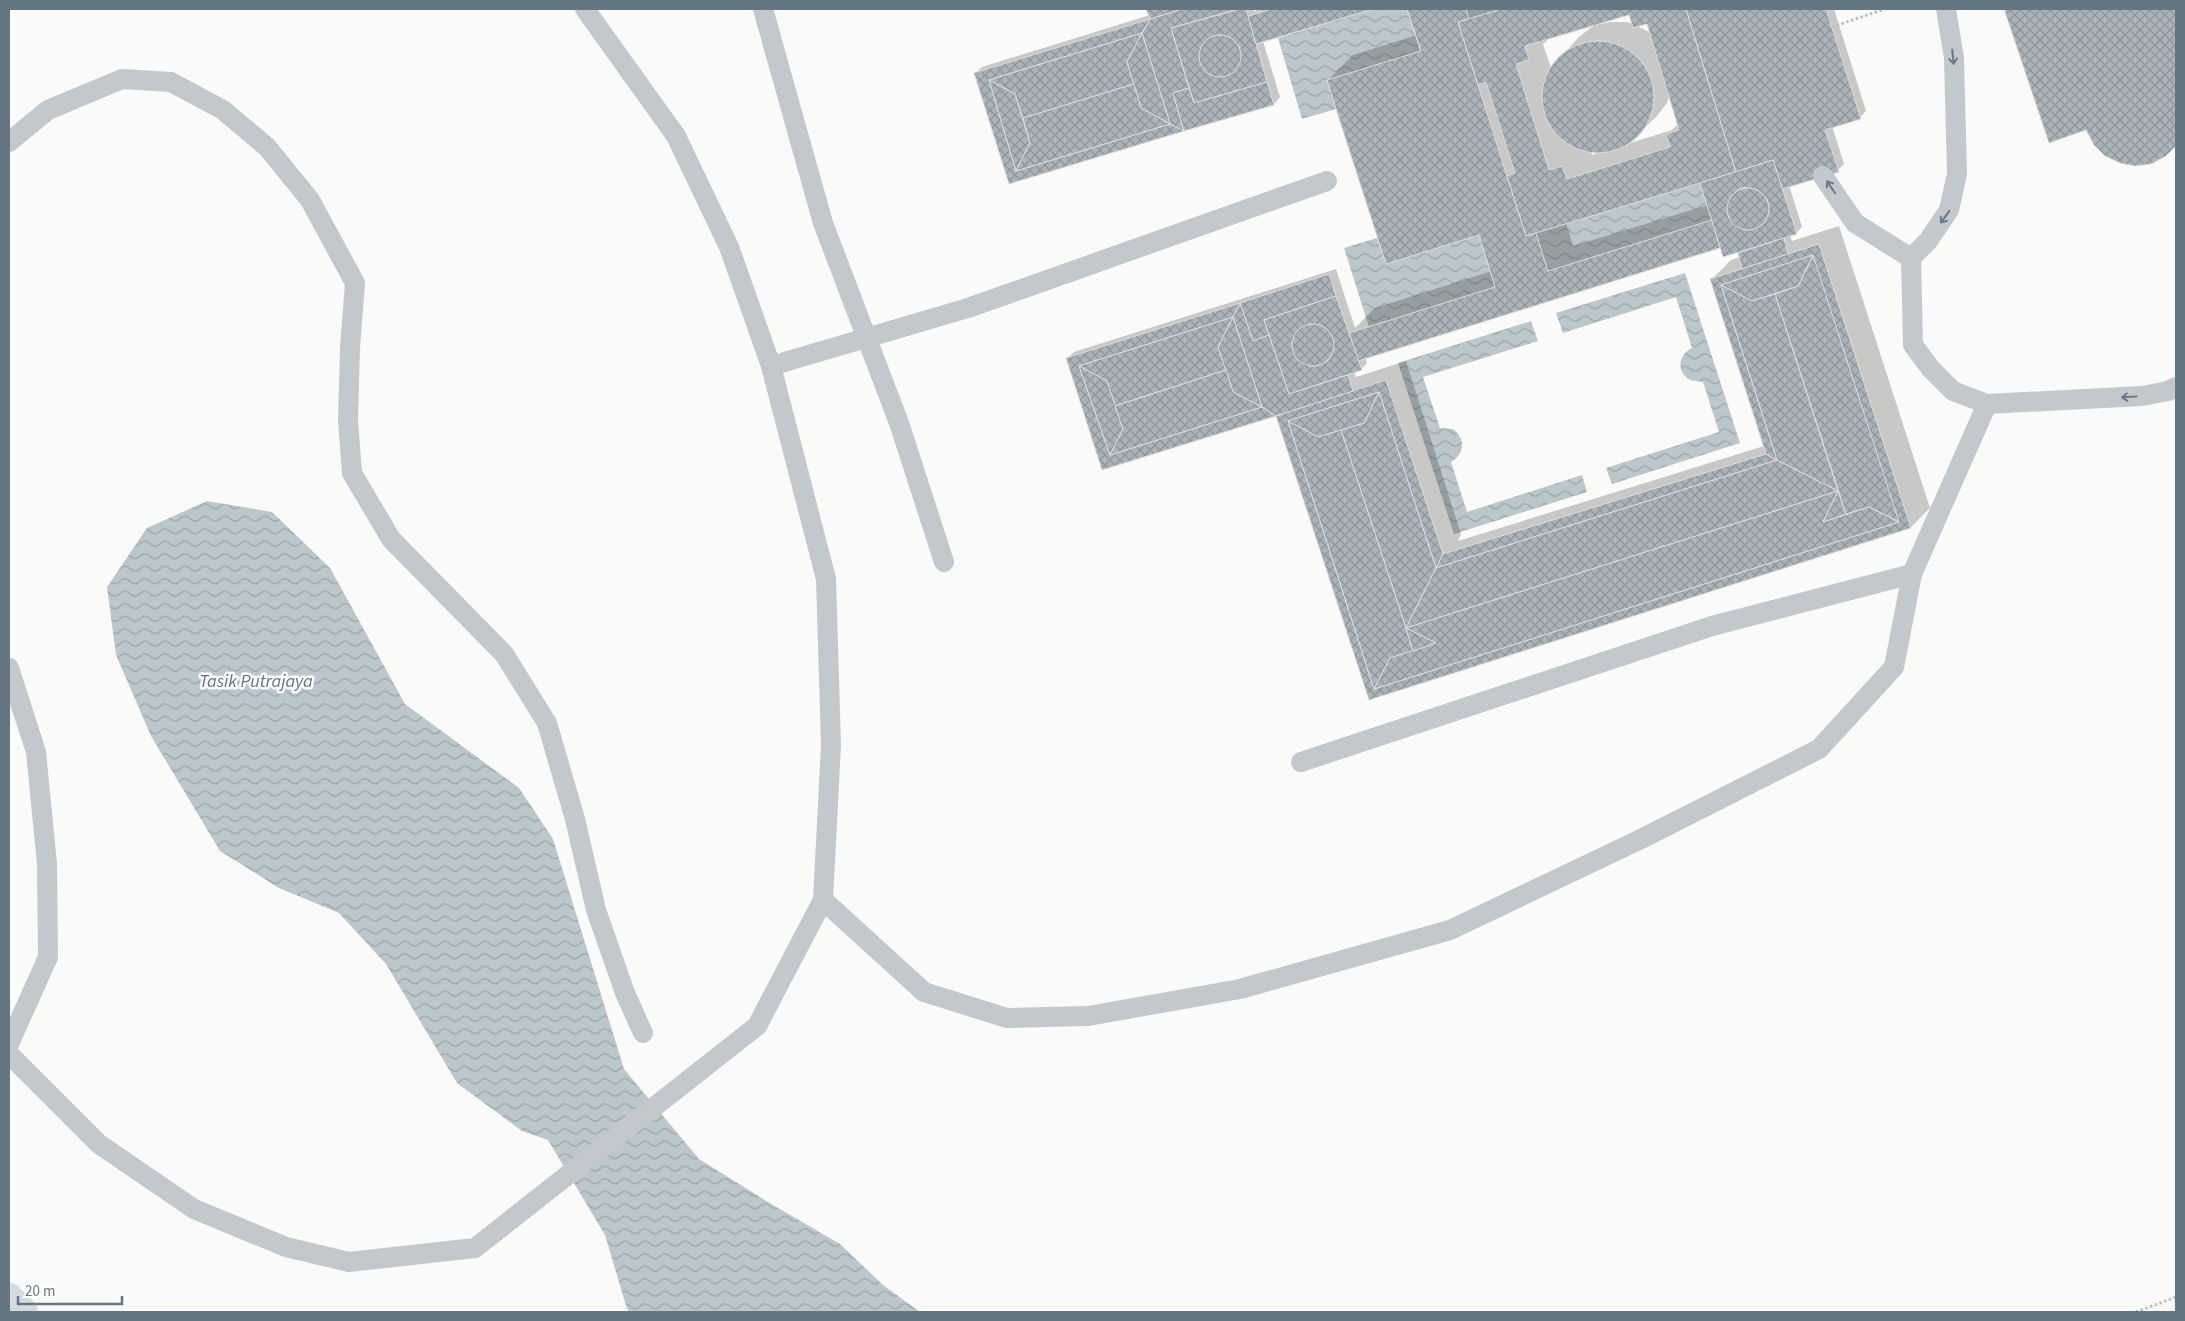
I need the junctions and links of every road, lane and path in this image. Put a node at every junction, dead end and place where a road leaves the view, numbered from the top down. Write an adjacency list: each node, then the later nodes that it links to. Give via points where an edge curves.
1 (585, 9): 10 (lane, via 676,136 728,247)
2 (763, 9): 13 (lane, via 823,223 899,423)
3 (1885, 9): 5 (path)
4 (1946, 9): 9 (lane, one-way to 9, via 1954,58 1957,174 1949,210 1928,241)
5 (1832, 27)
6 (9, 142): 18 (lane, via 48,110 122,79 171,82 223,110 267,147 310,200 355,283 348,420 352,473 391,539 504,654 547,723 575,819 596,910 625,993)
7 (1823, 176): 9 (lane, one-way to 7, via 1855,223)
8 (1327, 181): 10 (lane, via 968,308)
9 (1911, 258): 12 (lane, via 1913,345 1953,391)
10 (772, 366): 17 (lane, via 826,579 831,744)
11 (2176, 387): 12 (lane, one-way to 12, via 2142,396)
12 (1987, 404): 14 (lane)
13 (944, 562)
14 (1912, 574): 16 (lane, via 1712,626); 17 (lane, via 1894,667 1819,750 1450,930 1240,989 1088,1016 1007,1018 924,992)
15 (9, 668): 19 (lane, via 36,752 47,864 48,957)
16 (1301, 762)
17 (823, 900): 20 (lane, via 756,1026 474,1248 349,1262 286,1247 194,1209 99,1144)
18 (643, 1033)
19 (9, 1044)
20 (9, 1054)
21 (9, 1297): 23 (main road)
22 (2176, 1297): 24 (path)
23 (24, 1312)
24 (2136, 1312)

